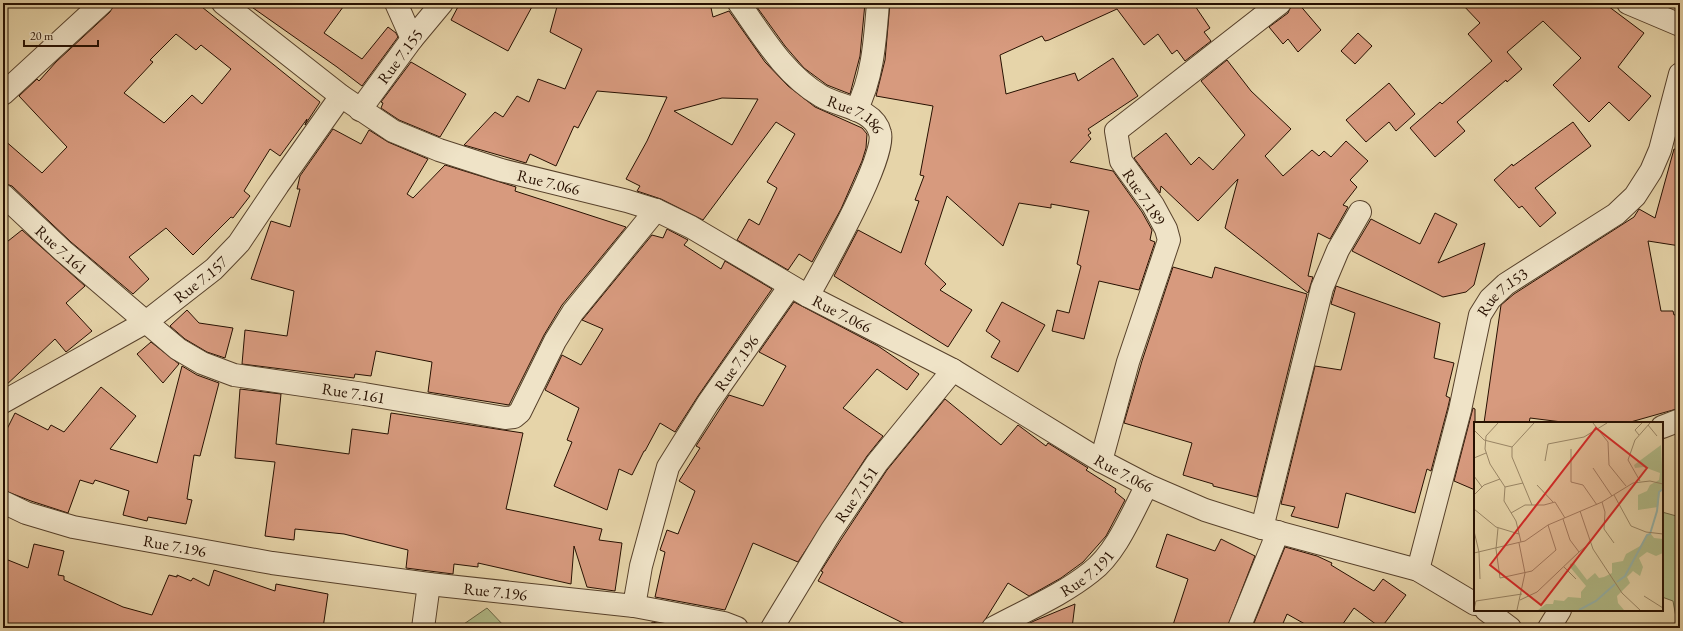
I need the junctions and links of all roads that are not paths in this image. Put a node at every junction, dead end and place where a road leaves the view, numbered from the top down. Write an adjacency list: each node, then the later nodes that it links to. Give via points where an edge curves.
1 (102, 3): 12 (street)
2 (223, 3): 13 (street, Rue 7.066)
3 (396, 3): 10 (street)
4 (442, 3): 10 (street, Rue 7.155)
5 (739, 3): 15 (street, Rue 7.186, via 781,62 800,80 821,96)
6 (878, 3): 15 (street, via 865,94)
7 (1280, 3): 25 (street, Rue 7.189, via 1116,131 1121,161 1153,205 1169,240 1128,362)
8 (1628, 3): 9 (street)
9 (1680, 25)
10 (412, 39): 14 (street, Rue 7.155)
11 (1680, 74): 29 (street, Rue 7.153, via 1660,150 1651,171 1635,196 1616,214 1506,284 1490,299 1480,315 1460,410)
12 (3, 94)
13 (341, 96): 14 (street, Rue 7.066); 20 (street, Rue 7.157, via 227,258)
14 (360, 110): 17 (street, Rue 7.066, via 393,131 439,150 554,185 620,199)
15 (856, 110): 19 (street, Rue 7.186, via 867,115 881,134 877,157 845,230)
16 (3, 195): 20 (street, Rue 7.161, via 63,251)
17 (656, 210): 19 (street, Rue 7.066, via 691,227); 20 (street, Rue 7.161, via 573,312 542,366 520,412 514,417 505,418 234,375 196,360 178,349)
18 (1360, 212): 28 (street, via 1338,250 1322,288)
19 (799, 291): 21 (street, Rue 7.066); 32 (street, Rue 7.196, via 708,403 668,467 641,566)
20 (146, 322): 22 (street, Rue 7.157)
21 (953, 370): 25 (street, Rue 7.066); 37 (street, Rue 7.151, via 877,463 831,531)
22 (3, 402)
23 (1680, 420): 24 (street)
24 (1663, 427)
25 (1101, 461): 26 (street, Rue 7.066)
26 (1147, 484): 28 (street, Rue 7.066, via 1205,510); 38 (street, Rue 7.191, via 1115,544 1092,571 1048,601)
27 (3, 502): 30 (street, Rue 7.196, via 26,513 73,527 121,537 272,564)
28 (1270, 530): 29 (street, Rue 7.066); 39 (street)
29 (1418, 570): 31 (street, Rue 7.066)
30 (429, 584): 32 (street, Rue 7.196); 35 (street)
31 (1474, 603)
32 (634, 606): 36 (street, via 724,623)
33 (1487, 611): 40 (street)
34 (1559, 611): 41 (street)
35 (423, 628)
36 (737, 628)
37 (772, 628)
38 (993, 628)
39 (1239, 628)
40 (1510, 628)
41 (1549, 628)

